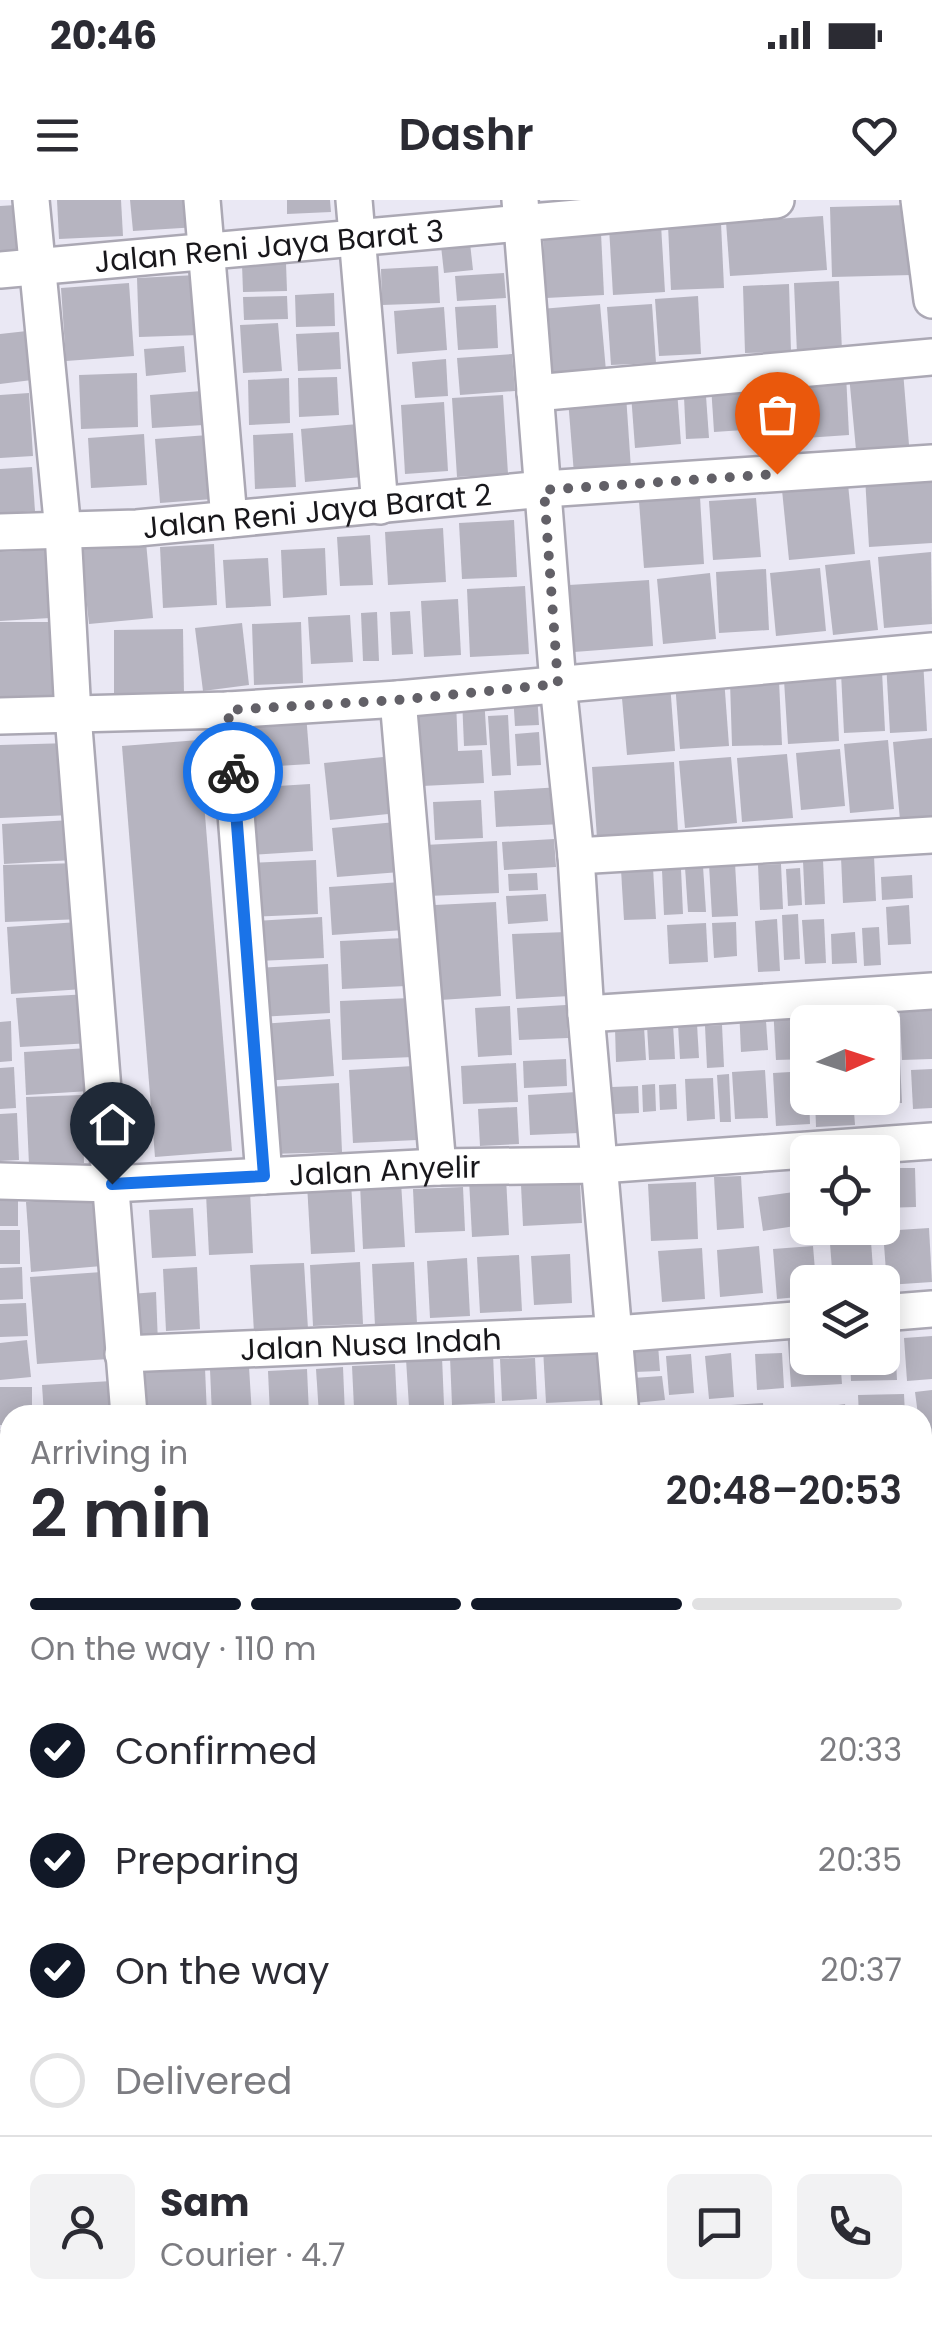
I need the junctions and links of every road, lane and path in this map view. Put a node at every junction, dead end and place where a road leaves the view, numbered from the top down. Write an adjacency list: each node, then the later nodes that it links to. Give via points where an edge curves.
1 (31, 200): 9 (street)
2 (202, 200): 8 (street)
3 (354, 200): 7 (street)
4 (776, 200): 6 (street, Jalan Reni Jaya Barat 3)
5 (918, 200): 11 (street)
6 (520, 211): 7 (street, Jalan Reni Jaya Barat 3); 13 (street)
7 (357, 238): 8 (street, Jalan Reni Jaya Barat 3); 16 (street)
8 (206, 250): 9 (street, Jalan Reni Jaya Barat 3); 17 (street)
9 (37, 266): 10 (street, Jalan Reni Jaya Barat 3); 18 (street)
10 (0, 270)
11 (932, 300)
12 (932, 357): 13 (street)
13 (535, 393): 15 (street)
14 (932, 463): 15 (street, Jalan Reni Jaya Barat 2)
15 (544, 490): 16 (street, Jalan Reni Jaya Barat 2); 21 (street)
16 (380, 506): 17 (street, Jalan Reni Jaya Barat 2)
17 (230, 519): 18 (street, Jalan Reni Jaya Barat 2)
18 (63, 531): 19 (street, Jalan Reni Jaya Barat 2); 24 (street)
19 (0, 532)
20 (932, 652): 21 (street)
21 (558, 684): 22 (street); 27 (street)
22 (398, 700): 23 (street); 32 (street)
23 (228, 710): 24 (street); 33 (street)
24 (73, 715): 25 (street); 35 (street)
25 (0, 716)
26 (932, 835): 27 (street)
27 (576, 856): 29 (street)
28 (932, 991): 29 (street)
29 (586, 1014): 31 (street)
30 (932, 1142): 31 (street, Jalan Anyelir)
31 (600, 1165): 32 (street, Jalan Anyelir); 39 (street)
32 (438, 1167): 33 (street, Jalan Anyelir)
33 (264, 1176): 35 (street, Jalan Anyelir)
34 (0, 1181): 35 (street, Jalan Anyelir)
35 (112, 1184): 40 (street)
36 (932, 1309): 37 (street)
37 (900, 1312)
38 (790, 1320): 39 (street, Jalan Nusa Indah)
39 (616, 1334): 40 (street, Jalan Nusa Indah); 42 (street)
40 (123, 1354): 41 (street)
41 (128, 1405)
42 (621, 1405)

